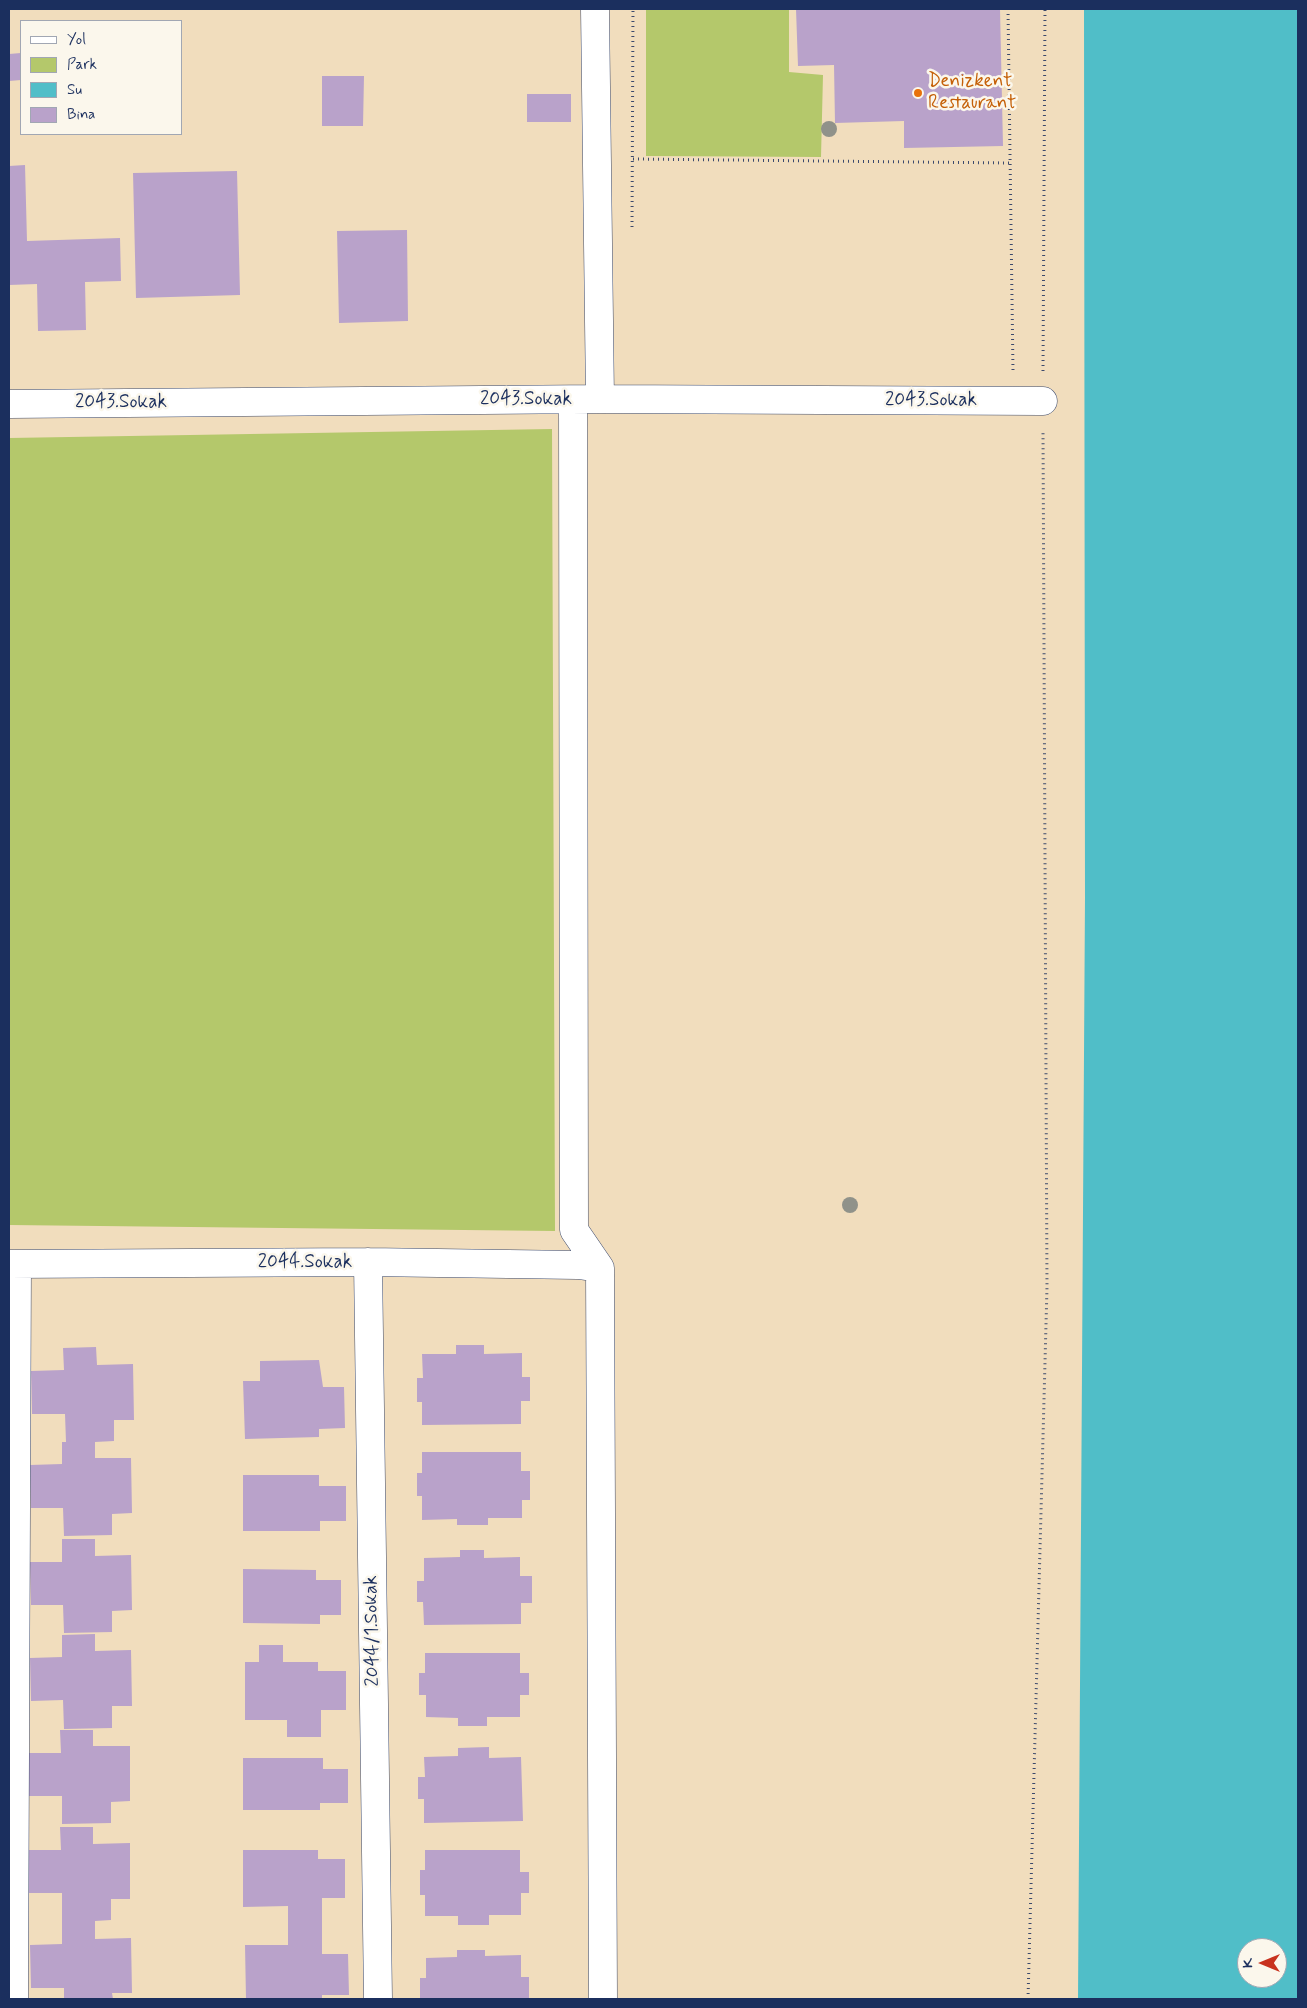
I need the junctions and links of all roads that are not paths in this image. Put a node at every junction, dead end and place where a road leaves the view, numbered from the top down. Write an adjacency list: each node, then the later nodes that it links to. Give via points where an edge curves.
1 (595, 9): 2 (street)
2 (600, 399): 3 (street, 2043.Sokak); 4 (street, 2043.Sokak)
3 (573, 400): 5 (street, 2043.Sokak); 8 (street, via 574,1230)
4 (1043, 401)
5 (9, 404)
6 (368, 1262): 7 (street, 2044.Sokak); 8 (street, 2044.Sokak); 10 (street, 2044/1.Sokak)
7 (13, 1264): 9 (street)
8 (600, 1268): 11 (street)
9 (14, 1999)
10 (378, 1999)
11 (602, 1999)

